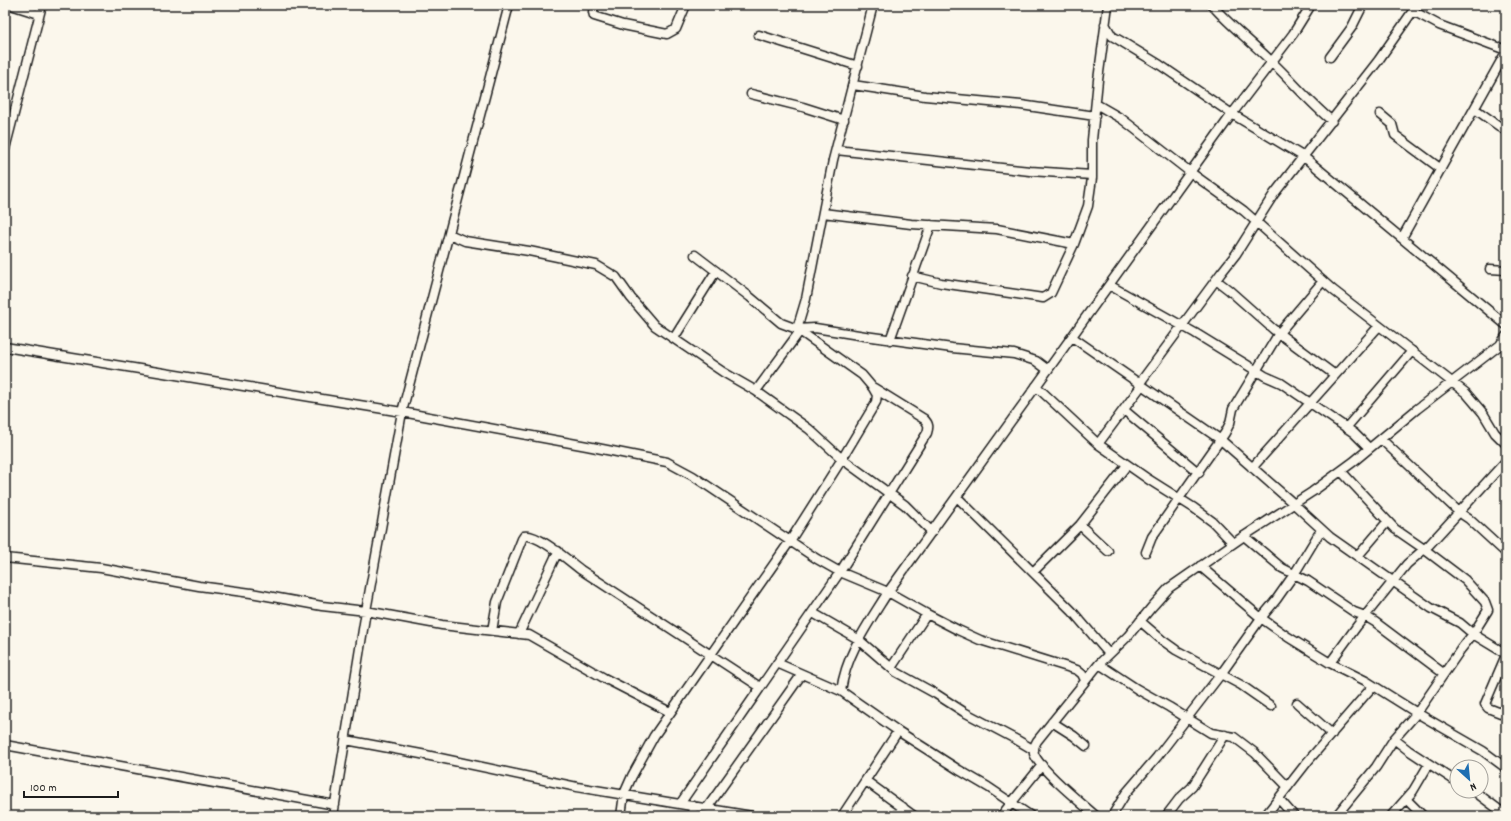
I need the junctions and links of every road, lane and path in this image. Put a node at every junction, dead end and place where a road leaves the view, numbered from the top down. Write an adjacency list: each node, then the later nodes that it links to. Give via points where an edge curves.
1 (11, 5): 12 (street)
2 (42, 5): 12 (street)
3 (509, 5): 38 (street)
4 (594, 5): 5 (street, via 594,16 667,34 676,29)
5 (686, 5)
6 (873, 5): 18 (street)
7 (1108, 5): 13 (street)
8 (1212, 5): 17 (street)
9 (1311, 5): 17 (street)
10 (1363, 5): 16 (street, via 1352,27)
11 (1415, 8): 15 (street, via 1439,25); 27 (street)
12 (39, 14): 29 (street)
13 (1105, 24): 21 (street); 23 (street, via 1112,36)
14 (759, 35): 18 (street)
15 (1506, 51): 22 (street)
16 (1330, 57)
17 (1272, 62): 23 (street); 27 (street)
18 (858, 66): 19 (street)
19 (852, 85): 25 (street); 26 (street)
20 (751, 94): 26 (street)
21 (1096, 104): 25 (street); 33 (street, via 1122,119)
22 (1475, 109): 28 (street); 32 (street)
23 (1232, 114): 31 (street); 33 (street)
24 (1380, 114): 32 (street, via 1392,124 1396,135)
25 (1095, 116): 34 (street)
26 (844, 120): 30 (street)
27 (1332, 121): 31 (street)
28 (1506, 131)
29 (5, 149)
30 (836, 150): 34 (street); 35 (street)
31 (1304, 157): 36 (street, via 1274,194); 39 (street)
32 (1441, 169): 39 (street)
33 (1190, 172): 36 (street); 48 (street)
34 (1092, 176): 40 (street, via 1088,206)
35 (823, 213): 37 (street); 52 (street)
36 (1257, 223): 46 (street); 47 (street)
37 (931, 225): 40 (street, via 997,230); 45 (street)
38 (449, 234): 56 (street, via 465,241 596,265 616,277 655,326); 70 (street)
39 (1402, 238): 49 (street)
40 (1074, 244): 45 (street, via 1051,293 1044,298)
41 (695, 255): 44 (street)
42 (1490, 269): 43 (street)
43 (1506, 270)
44 (716, 271): 52 (street, via 781,323); 56 (street)
45 (912, 276): 57 (street)
46 (1216, 280): 50 (street); 53 (street)
47 (1323, 281): 51 (street); 53 (street)
48 (1109, 285): 50 (street); 55 (street)
49 (1506, 325)
50 (1183, 326): 61 (street); 64 (street)
51 (1379, 326): 59 (street); 62 (street)
52 (798, 330): 57 (street, via 815,328); 66 (street, via 862,376); 67 (street)
53 (1279, 333): 61 (street); 62 (street)
54 (1506, 336): 63 (street, via 1500,345)
55 (1072, 337): 60 (street); 64 (street)
56 (674, 338): 67 (street)
57 (890, 340): 60 (street, via 1014,354 1036,361)
58 (5, 347): 70 (street)
59 (1412, 350): 63 (street); 71 (street)
60 (1048, 370): 65 (street)
61 (1257, 370): 68 (street); 73 (street, via 1233,409 1230,423)
62 (1335, 375): 68 (street)
63 (1452, 382): 72 (street); 75 (street, via 1466,393)
64 (1140, 385): 69 (street); 73 (street)
65 (1036, 386): 74 (street); 84 (street)
66 (873, 388): 77 (street, via 877,395 876,402); 83 (street, via 924,419 929,427)
67 (756, 391): 77 (street, via 809,429)
68 (1310, 403): 71 (street); 80 (street)
69 (1124, 410): 74 (street); 82 (street)
70 (402, 412): 93 (street, via 667,462 693,476); 108 (street)
71 (1346, 428): 76 (street)
72 (1381, 439): 76 (street); 87 (street)
73 (1221, 440): 80 (street); 82 (street)
74 (1098, 444): 79 (street)
75 (1506, 444)
76 (1369, 448): 81 (street)
77 (842, 459): 83 (street); 93 (street)
78 (1506, 461): 87 (street)
79 (1127, 465): 85 (street); 89 (street)
80 (1252, 468): 86 (street)
81 (1341, 471): 86 (street); 88 (street)
82 (1199, 473): 85 (street)
83 (889, 494): 91 (street); 103 (street)
84 (957, 497): 91 (street); 104 (street)
85 (1179, 498): 94 (street, via 1213,522); 98 (street, via 1152,536)
86 (1294, 504): 90 (street); 92 (street)
87 (1460, 513): 95 (street); 99 (street)
88 (1387, 522): 95 (street); 100 (street)
89 (1080, 525): 97 (street); 104 (street)
90 (1322, 530): 100 (street); 105 (street)
91 (932, 532): 107 (street)
92 (1244, 536): 94 (street); 105 (street, via 1282,568)
93 (790, 541): 103 (street); 119 (street)
94 (1233, 543): 102 (street)
95 (1424, 549): 106 (street); 116 (street, via 1465,580 1485,602 1488,610)
96 (558, 551): 114 (street, via 530,535 524,536 497,602); 115 (street); 119 (street, via 581,570)
97 (1108, 551)
98 (1146, 552)
99 (1506, 553)
100 (1358, 556): 106 (street)
101 (5, 558): 108 (street, via 101,568 322,606)
102 (1200, 566): 112 (street); 113 (street, via 1169,588)
103 (840, 572): 107 (street); 109 (street)
104 (1033, 572): 118 (street, via 1072,611)
105 (1295, 573): 111 (street, via 1354,612); 112 (street)
106 (1393, 581): 111 (street); 116 (street, via 1430,608 1460,623)
107 (888, 592): 110 (street); 117 (street)
108 (366, 611): 114 (street); 143 (street)
109 (813, 613): 117 (street); 121 (street)
110 (927, 614): 124 (street); 128 (street, via 980,640 1077,670)
111 (1365, 616): 122 (street); 125 (street)
112 (1261, 618): 122 (street); 127 (street)
113 (1140, 621): 118 (street); 127 (street, via 1176,650)
114 (492, 631): 115 (street)
115 (519, 634): 134 (street, via 529,635)
116 (1473, 634): 120 (street); 125 (street)
117 (858, 640): 124 (street); 131 (street, via 843,675)
118 (1109, 654): 123 (street)
119 (711, 655): 130 (street); 134 (street)
120 (1506, 655): 136 (street, via 1485,704 1488,708)
121 (777, 663): 126 (street); 130 (street)
122 (1330, 663): 129 (street)
123 (1099, 664): 128 (street); 137 (street)
124 (891, 668): 146 (street)
125 (1443, 673): 135 (street)
126 (802, 674): 131 (street); 161 (street)
127 (1221, 674): 133 (street, via 1242,685); 137 (street)
128 (1085, 680): 138 (street)
129 (1373, 686): 135 (street); 140 (street)
130 (760, 687): 158 (street)
131 (841, 691): 139 (street)
132 (1296, 703): 140 (street)
133 (1271, 706)
134 (670, 712): 153 (street, via 654,736)
135 (1417, 713): 142 (street); 149 (street, via 1483,751)
136 (1506, 715)
137 (1186, 718): 141 (street, via 1211,733); 174 (street, via 1126,793)
138 (1052, 722): 145 (street); 146 (street, via 1037,741)
139 (898, 731): 151 (street); 157 (street)
140 (1332, 734): 152 (street)
141 (1225, 735): 152 (street, via 1234,737 1255,753); 175 (street, via 1192,787)
142 (1394, 739): 147 (street); 178 (street, via 1376,767)
143 (346, 740): 153 (street, via 577,787); 159 (street)
144 (5, 745): 159 (street)
145 (1086, 746)
146 (1034, 750): 148 (street)
147 (1429, 764): 150 (street); 155 (street)
148 (1042, 765): 157 (street); 173 (street)
149 (1506, 768)
150 (1449, 777)
151 (866, 781): 162 (street); 168 (street)
152 (1288, 787): 154 (street)
153 (624, 794): 158 (street); 165 (street)
154 (1279, 799): 176 (street); 177 (street)
155 (1406, 799): 179 (street); 180 (street)
156 (1483, 799): 163 (street)
157 (1012, 803): 171 (street); 172 (street)
158 (680, 804): 160 (street)
159 (335, 805): 164 (street)
160 (693, 806): 161 (street); 166 (street)
161 (707, 808): 167 (street)
162 (903, 808): 169 (street); 170 (street)
163 (1500, 814)
164 (333, 816)
165 (621, 816)
166 (692, 816)
167 (752, 816)
168 (842, 816)
169 (897, 816)
170 (914, 816)
171 (1001, 816)
172 (1031, 816)
173 (1096, 816)
174 (1112, 816)
175 (1166, 816)
176 (1265, 816)
177 (1294, 816)
178 (1336, 816)
179 (1391, 816)
180 (1423, 816)

